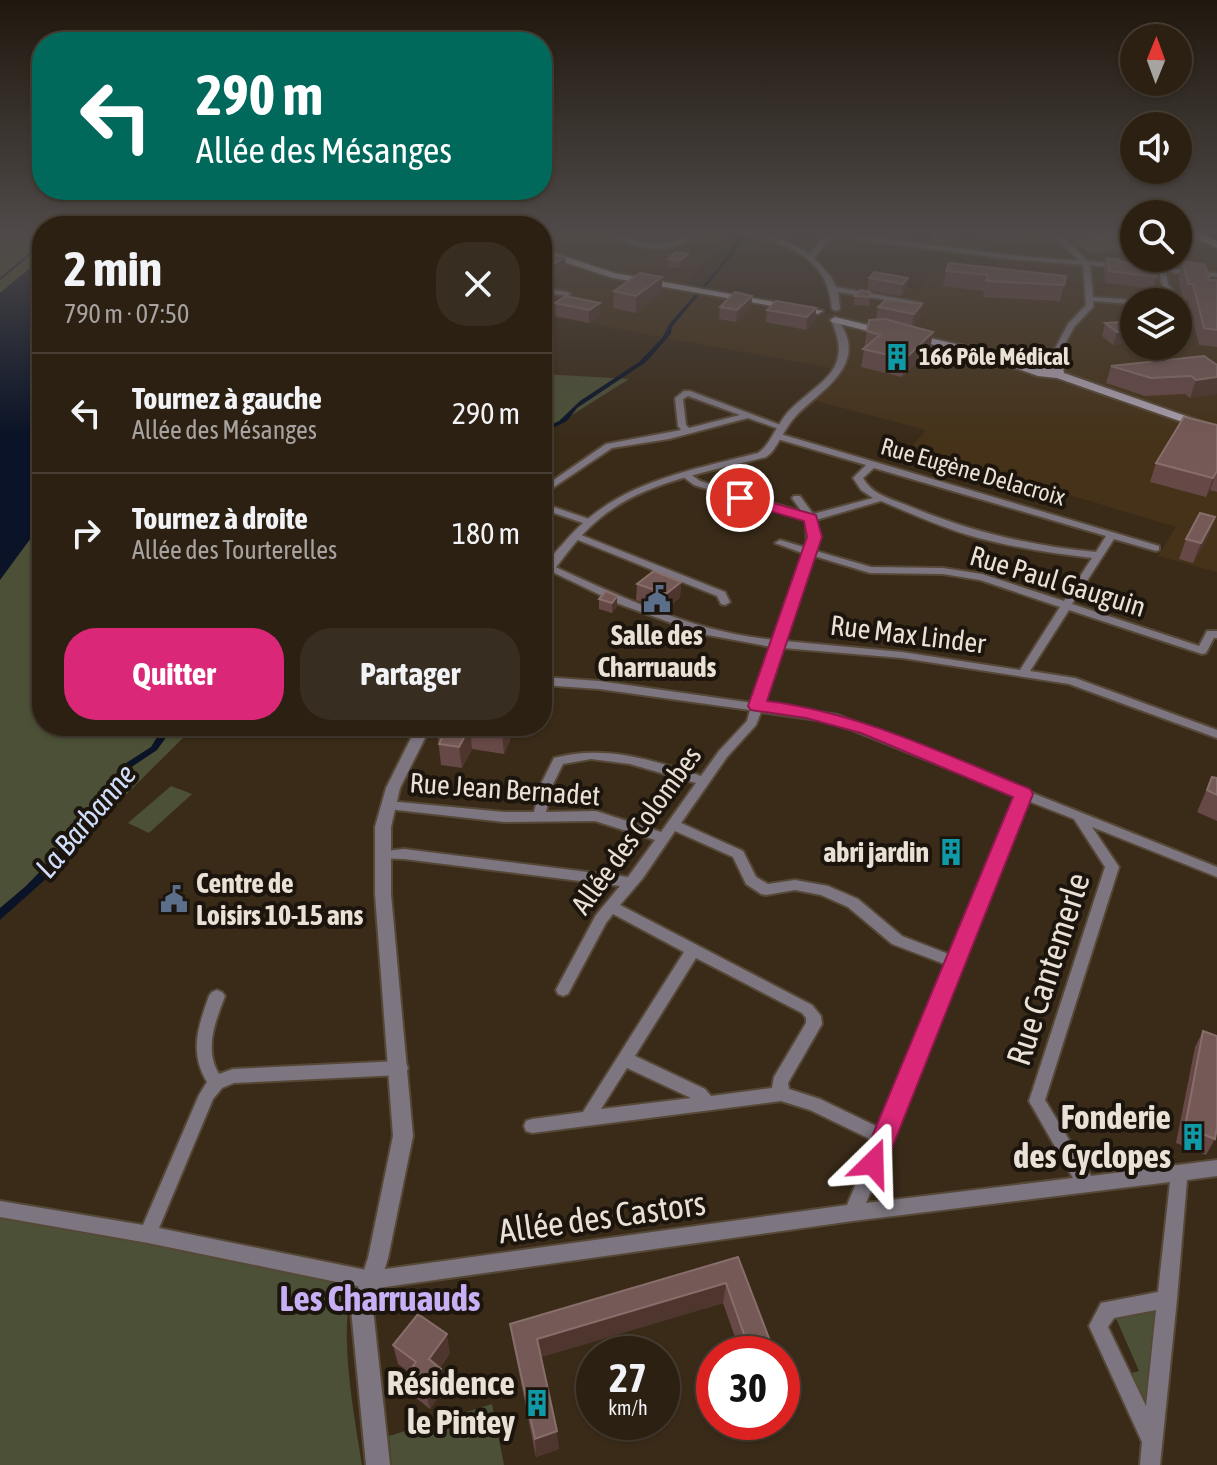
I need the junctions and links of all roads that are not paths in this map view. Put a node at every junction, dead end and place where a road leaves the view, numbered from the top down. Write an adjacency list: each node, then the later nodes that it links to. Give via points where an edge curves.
1 (765, 301): 6 (main road)
2 (838, 301): 6 (street)
3 (908, 301): 5 (street)
4 (1090, 301): 7 (street)
5 (918, 303)
6 (842, 320): 7 (main road); 11 (street, via 844,349 838,372)
7 (1048, 368): 10 (main road)
8 (749, 415): 9 (street); 9 (street, Rue Eugène Delacroix, via 683,394 682,426); 11 (street, Rue Eugène Delacroix)
9 (687, 431): 14 (street, via 609,446)
10 (1217, 431)
11 (780, 432): 12 (street, Rue Eugène Delacroix); 13 (street, via 762,455)
12 (873, 464): 16 (street, via 858,478); 20 (street, Rue Eugène Delacroix)
13 (687, 476): 18 (street, via 740,498 741,506 753,510 760,505); 19 (street, via 636,493)
14 (552, 485)
15 (797, 498): 18 (street)
16 (879, 499): 18 (street); 25 (street, via 983,538)
17 (552, 511): 19 (street)
18 (811, 518): 24 (street)
19 (589, 522): 21 (street)
20 (1112, 534): 23 (street, Rue Eugène Delacroix); 25 (street)
21 (576, 536): 26 (street); 28 (street, via 721,594)
22 (780, 543): 24 (street, Rue Paul Gauguin)
23 (1156, 548)
24 (811, 551): 29 (street, Rue Paul Gauguin, via 870,570 982,577); 31 (street, Allée des Colombes)
25 (1097, 555): 29 (street)
26 (552, 566)
27 (552, 575): 31 (street, Rue Max Linder, via 706,632)
28 (725, 602)
29 (1064, 607): 30 (street, Rue Paul Gauguin, via 1202,651 1211,633); 32 (street)
30 (1217, 635)
31 (781, 643): 32 (street, Rue Max Linder); 36 (street, Allée des Colombes)
32 (1023, 673): 37 (street, Rue Max Linder, via 1071,681)
33 (552, 674): 35 (street)
34 (552, 682): 35 (street)
35 (599, 685): 36 (street)
36 (757, 706): 39 (street, Allée des Colombes, via 752,722); 40 (street, via 820,715 867,729)
37 (1217, 734)
38 (418, 736): 41 (street)
39 (703, 781): 42 (street, via 648,764 570,755 558,761); 44 (street, Allée des Colombes)
40 (1024, 794): 43 (street); 51 (street)
41 (388, 805): 42 (street, Rue Jean Bernadet); 46 (street)
42 (539, 816): 45 (street, Rue Jean Bernadet, via 596,816)
43 (1078, 816): 47 (street); 64 (street, Rue Cantemerle, via 1112,867 1037,1101)
44 (674, 825): 45 (street, Allée des Colombes); 51 (street, via 738,854 751,880 766,890 795,885 823,890 853,903 897,940)
45 (663, 838): 48 (street, Allée des Colombes)
46 (382, 855): 48 (street); 55 (street)
47 (1217, 872)
48 (630, 882): 49 (street, Allée des Colombes)
49 (612, 907): 50 (street); 52 (street, Allée des Colombes)
50 (693, 950): 54 (street); 57 (street, via 813,1016 814,1024 780,1082)
51 (955, 962): 61 (street)
52 (563, 990)
53 (217, 996): 56 (street, via 203,1038 204,1062)
54 (625, 1059): 58 (street, via 699,1094); 59 (street)
55 (400, 1068): 56 (street, via 233,1076); 68 (street, via 403,1136)
56 (216, 1083): 67 (street)
57 (781, 1094): 58 (street); 61 (street)
58 (707, 1103): 59 (street)
59 (590, 1118): 60 (street)
60 (532, 1126)
61 (884, 1138): 66 (street)
62 (1217, 1168): 63 (street, Allée des Castors)
63 (1179, 1173): 64 (street, Allée des Castors); 69 (street)
64 (1087, 1185): 66 (street, Allée des Castors)
65 (0, 1209): 67 (street, Allée des Castors)
66 (853, 1213): 68 (street, Allée des Castors)
67 (148, 1234): 68 (street, Allée des Castors)
68 (371, 1280): 71 (street, via 362,1318)
69 (1168, 1299): 70 (street); 70 (street, via 1108,1310 1098,1326)
70 (1151, 1439): 72 (street)
71 (378, 1465)
72 (1150, 1465)

